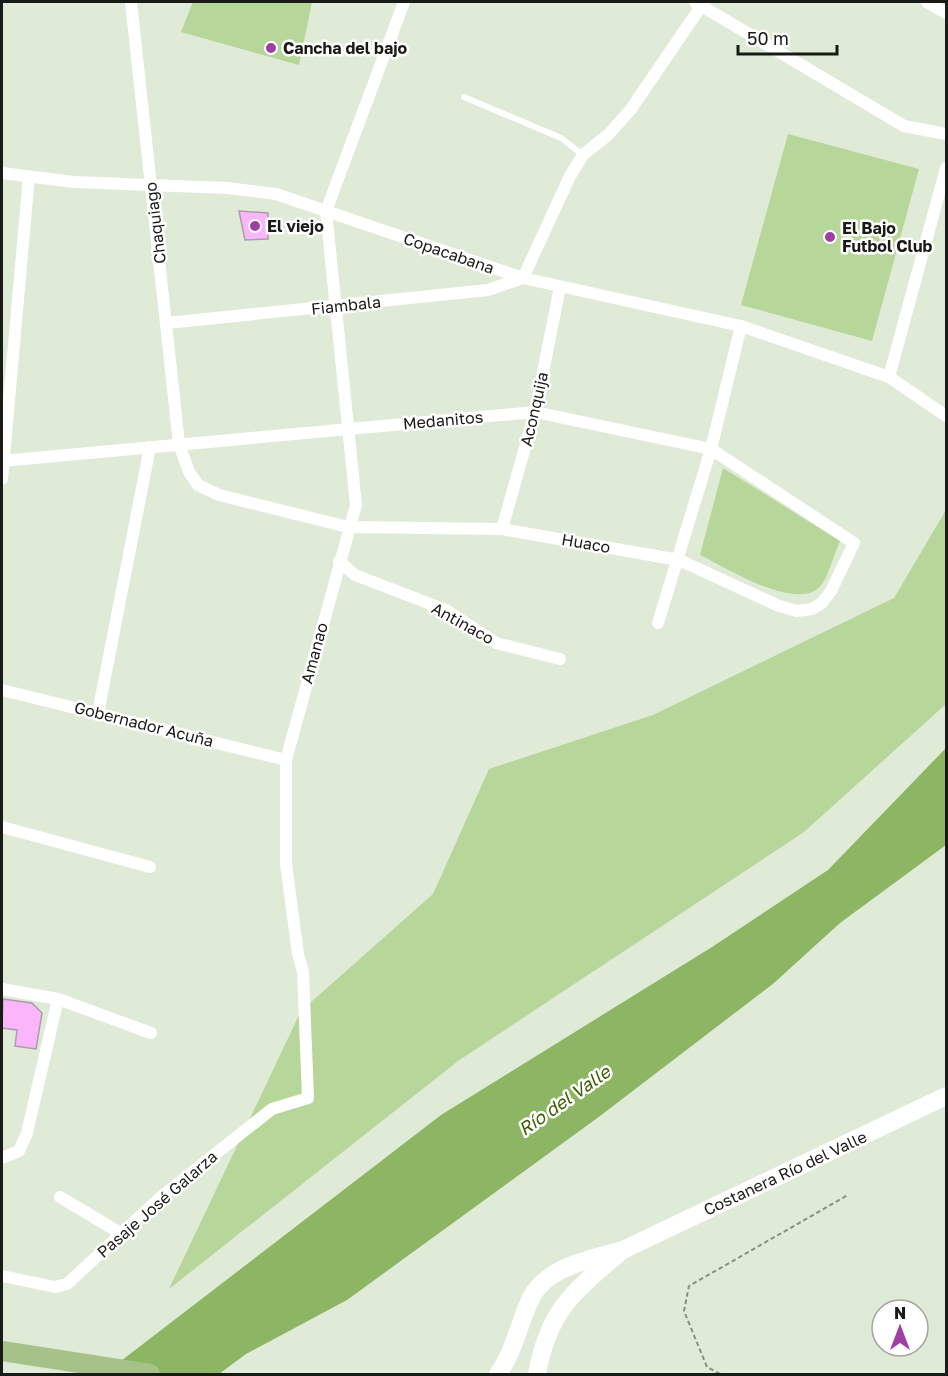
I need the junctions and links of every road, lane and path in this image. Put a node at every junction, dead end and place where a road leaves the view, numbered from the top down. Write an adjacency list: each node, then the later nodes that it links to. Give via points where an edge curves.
1 (130, 2): 12 (street, Chaquiago)
2 (404, 2): 13 (street)
3 (927, 2): 5 (street)
4 (700, 3): 7 (street, via 904,126); 8 (street, via 631,109 609,134)
5 (946, 13)
6 (465, 97): 8 (lane, via 561,138)
7 (946, 134)
8 (583, 154): 14 (street)
9 (946, 168): 19 (street)
10 (2, 173): 11 (street, Copacabana)
11 (29, 176): 12 (street, Copacabana, via 74,182); 26 (street)
12 (150, 183): 13 (street, Copacabana, via 276,194); 17 (street, Chaquiago)
13 (326, 211): 14 (street, Copacabana); 16 (street, Amanao)
14 (523, 278): 15 (street, Copacabana); 16 (street, Fiambala, via 488,290)
15 (560, 287): 18 (street, Copacabana); 20 (street, Aconquija)
16 (334, 307): 17 (street, Fiambala); 22 (street, Amanao)
17 (167, 323): 23 (street, Chaquiago)
18 (741, 326): 19 (street, Copacabana); 25 (street)
19 (889, 377): 21 (street, Copacabana)
20 (535, 412): 22 (street, Medanitos); 25 (street, Medanitos); 29 (street, Aconquija)
21 (946, 417)
22 (347, 428): 23 (street, Medanitos); 28 (street, Amanao, via 356,505)
23 (179, 444): 24 (street, Medanitos); 28 (street, via 198,485 219,495)
24 (150, 447): 26 (street, Medanitos); 36 (street)
25 (711, 449): 30 (street); 32 (street, Medanitos, via 854,543 831,591)
26 (2, 461): 27 (street)
27 (2, 479)
28 (348, 527): 29 (street, Huaco); 31 (street, Amanao)
29 (502, 529): 30 (street, Huaco)
30 (679, 560): 32 (street, Huaco, via 779,606 797,611); 33 (street)
31 (339, 561): 34 (street, Antinaco, via 355,575 446,610 496,643); 37 (street, Amanao)
32 (812, 609)
33 (658, 623)
34 (560, 659)
35 (2, 690): 36 (street, Gobernador Acuña)
36 (98, 713): 37 (street, Gobernador Acuña)
37 (286, 760): 44 (street, Amanao, via 286,864 303,972)
38 (2, 827): 39 (street)
39 (150, 867)
40 (2, 989): 41 (street)
41 (58, 999): 42 (street); 45 (street, via 27,1133 19,1151)
42 (151, 1033)
43 (946, 1096): 49 (main road, Costanera Río del Valle)
44 (308, 1098): 48 (street, Pasaje José Galarza, via 272,1109 161,1197)
45 (2, 1158)
46 (848, 1195): 55 (path, via 689,1286 684,1311 707,1367)
47 (60, 1197): 48 (street)
48 (122, 1234): 50 (street, Pasaje José Galarza, via 67,1284 55,1287)
49 (623, 1250): 53 (main road, Costanera Río del Valle, via 572,1265 544,1282 532,1296); 54 (main road, Costanera Río del Valle, via 576,1289 560,1310 551,1326)
50 (2, 1275)
51 (2, 1351): 52 (main road)
52 (150, 1374)
53 (498, 1374)
54 (537, 1374)
55 (720, 1374)

